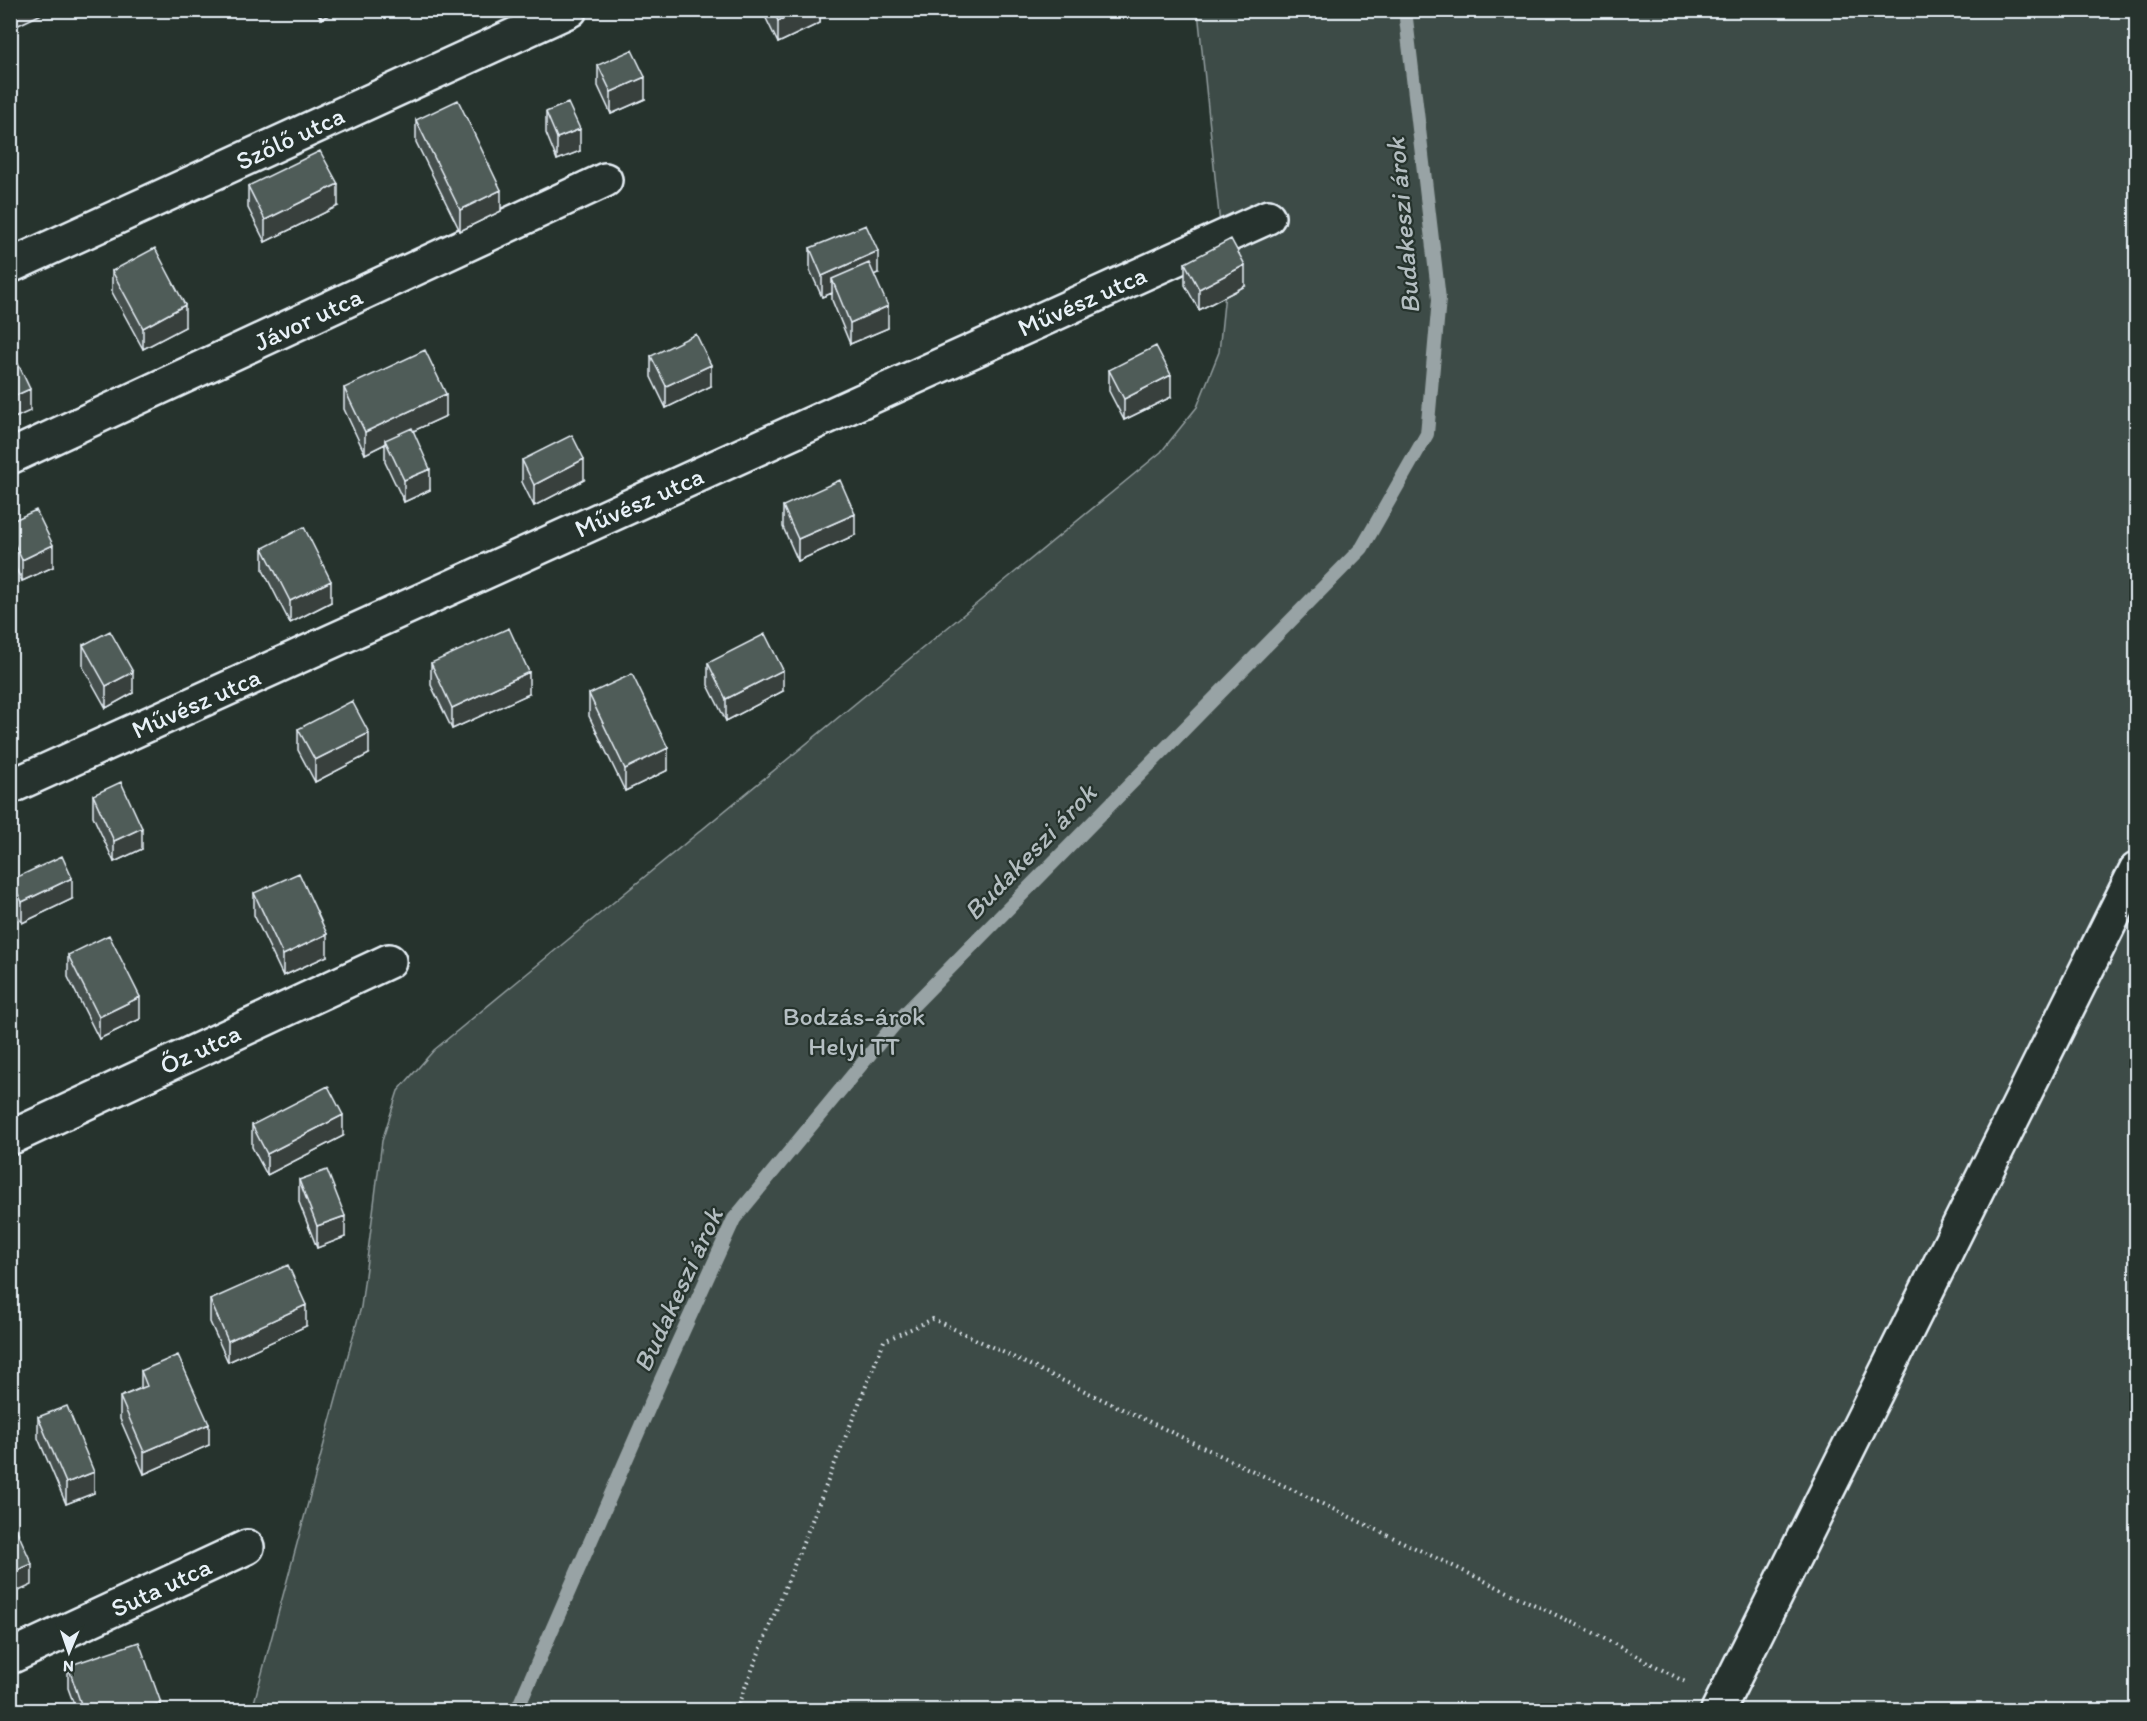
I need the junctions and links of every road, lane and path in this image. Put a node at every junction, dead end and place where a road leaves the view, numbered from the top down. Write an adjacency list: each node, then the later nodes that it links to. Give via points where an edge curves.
1 (570, 10): 4 (street, Szőlő utca)
2 (605, 180): 5 (street, Jávor utca)
3 (1268, 217): 6 (street, Művész utca)
4 (10, 266)
5 (10, 457)
6 (10, 788)
7 (2136, 870): 12 (street)
8 (389, 961): 9 (street, Őz utca)
9 (10, 1138)
10 (247, 1547): 11 (street, Suta utca)
11 (10, 1657)
12 (1720, 1706): 13 (path, via 1592,1632 933,1319 884,1341)
13 (736, 1710)

